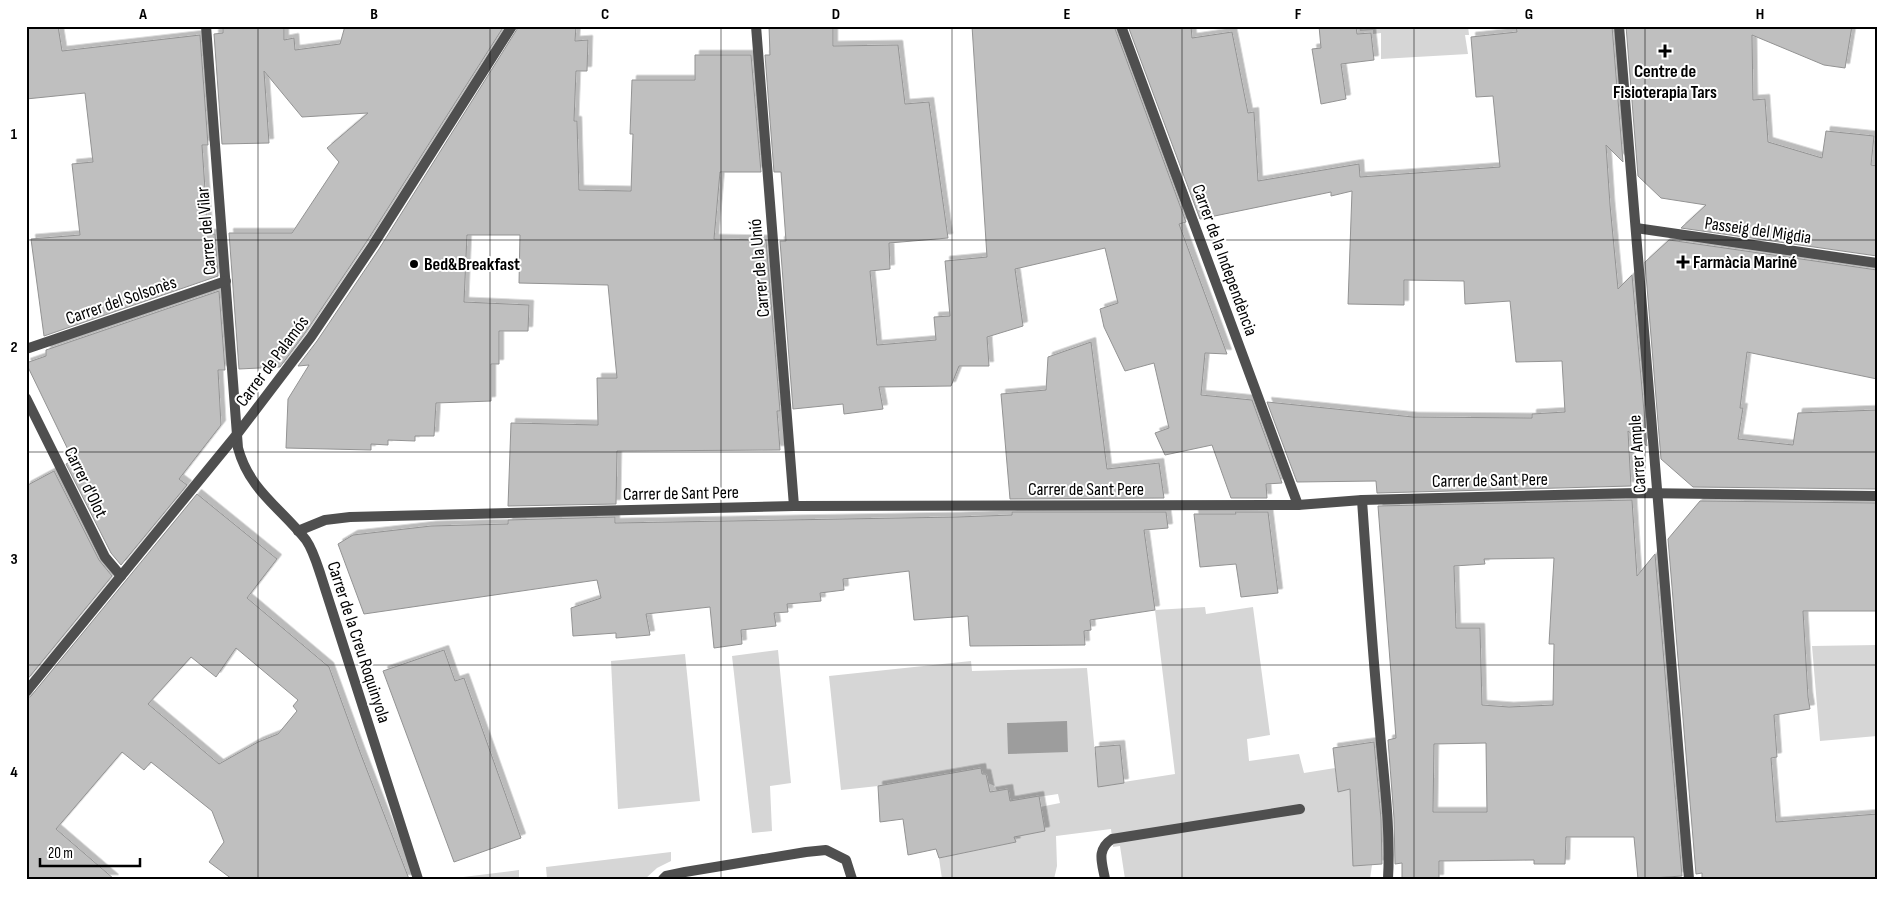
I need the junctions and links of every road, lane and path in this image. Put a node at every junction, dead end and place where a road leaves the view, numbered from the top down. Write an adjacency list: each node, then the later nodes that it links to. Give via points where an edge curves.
1 (206, 26): 8 (street, Carrer del Vilar)
2 (512, 26): 11 (street, Carrer de Palamós, via 311,337)
3 (756, 26): 16 (street, Carrer de la Unió)
4 (1121, 26): 15 (street, Carrer de la Independència)
5 (1619, 26): 6 (street, Carrer Ample)
6 (1636, 228): 7 (street, Passeig del Migdia); 12 (street, Carrer Ample)
7 (1877, 263)
8 (226, 281): 9 (street, Carrer del Solsonès); 11 (street, Carrer del Vilar)
9 (26, 349)
10 (26, 398): 18 (street, Carrer d'Olot, via 105,557)
11 (238, 434): 17 (street, Carrer de la Creu Roquinyola, via 238,448 254,483); 18 (street, Carrer de Palamós)
12 (1656, 493): 13 (street, Carrer de Sant Pere); 14 (street, Carrer de Sant Pere); 26 (street, Carrer Ample)
13 (1877, 496)
14 (1362, 500): 15 (street, Carrer de Sant Pere); 25 (street, via 1388,813)
15 (1298, 505): 16 (street, Carrer de Sant Pere)
16 (794, 506): 17 (street, Carrer de Sant Pere, via 350,517 325,520)
17 (298, 531): 21 (street, Carrer de la Creu Roquinyola, via 307,542 321,576)
18 (121, 576): 19 (street, Carrer de Palamós)
19 (26, 692)
20 (1300, 809): 24 (street, via 1112,839 1104,844 1101,853)
21 (418, 879)
22 (663, 879): 23 (street, via 685,872 826,850 846,860)
23 (852, 879)
24 (1105, 879)
25 (1388, 879)
26 (1689, 879)

